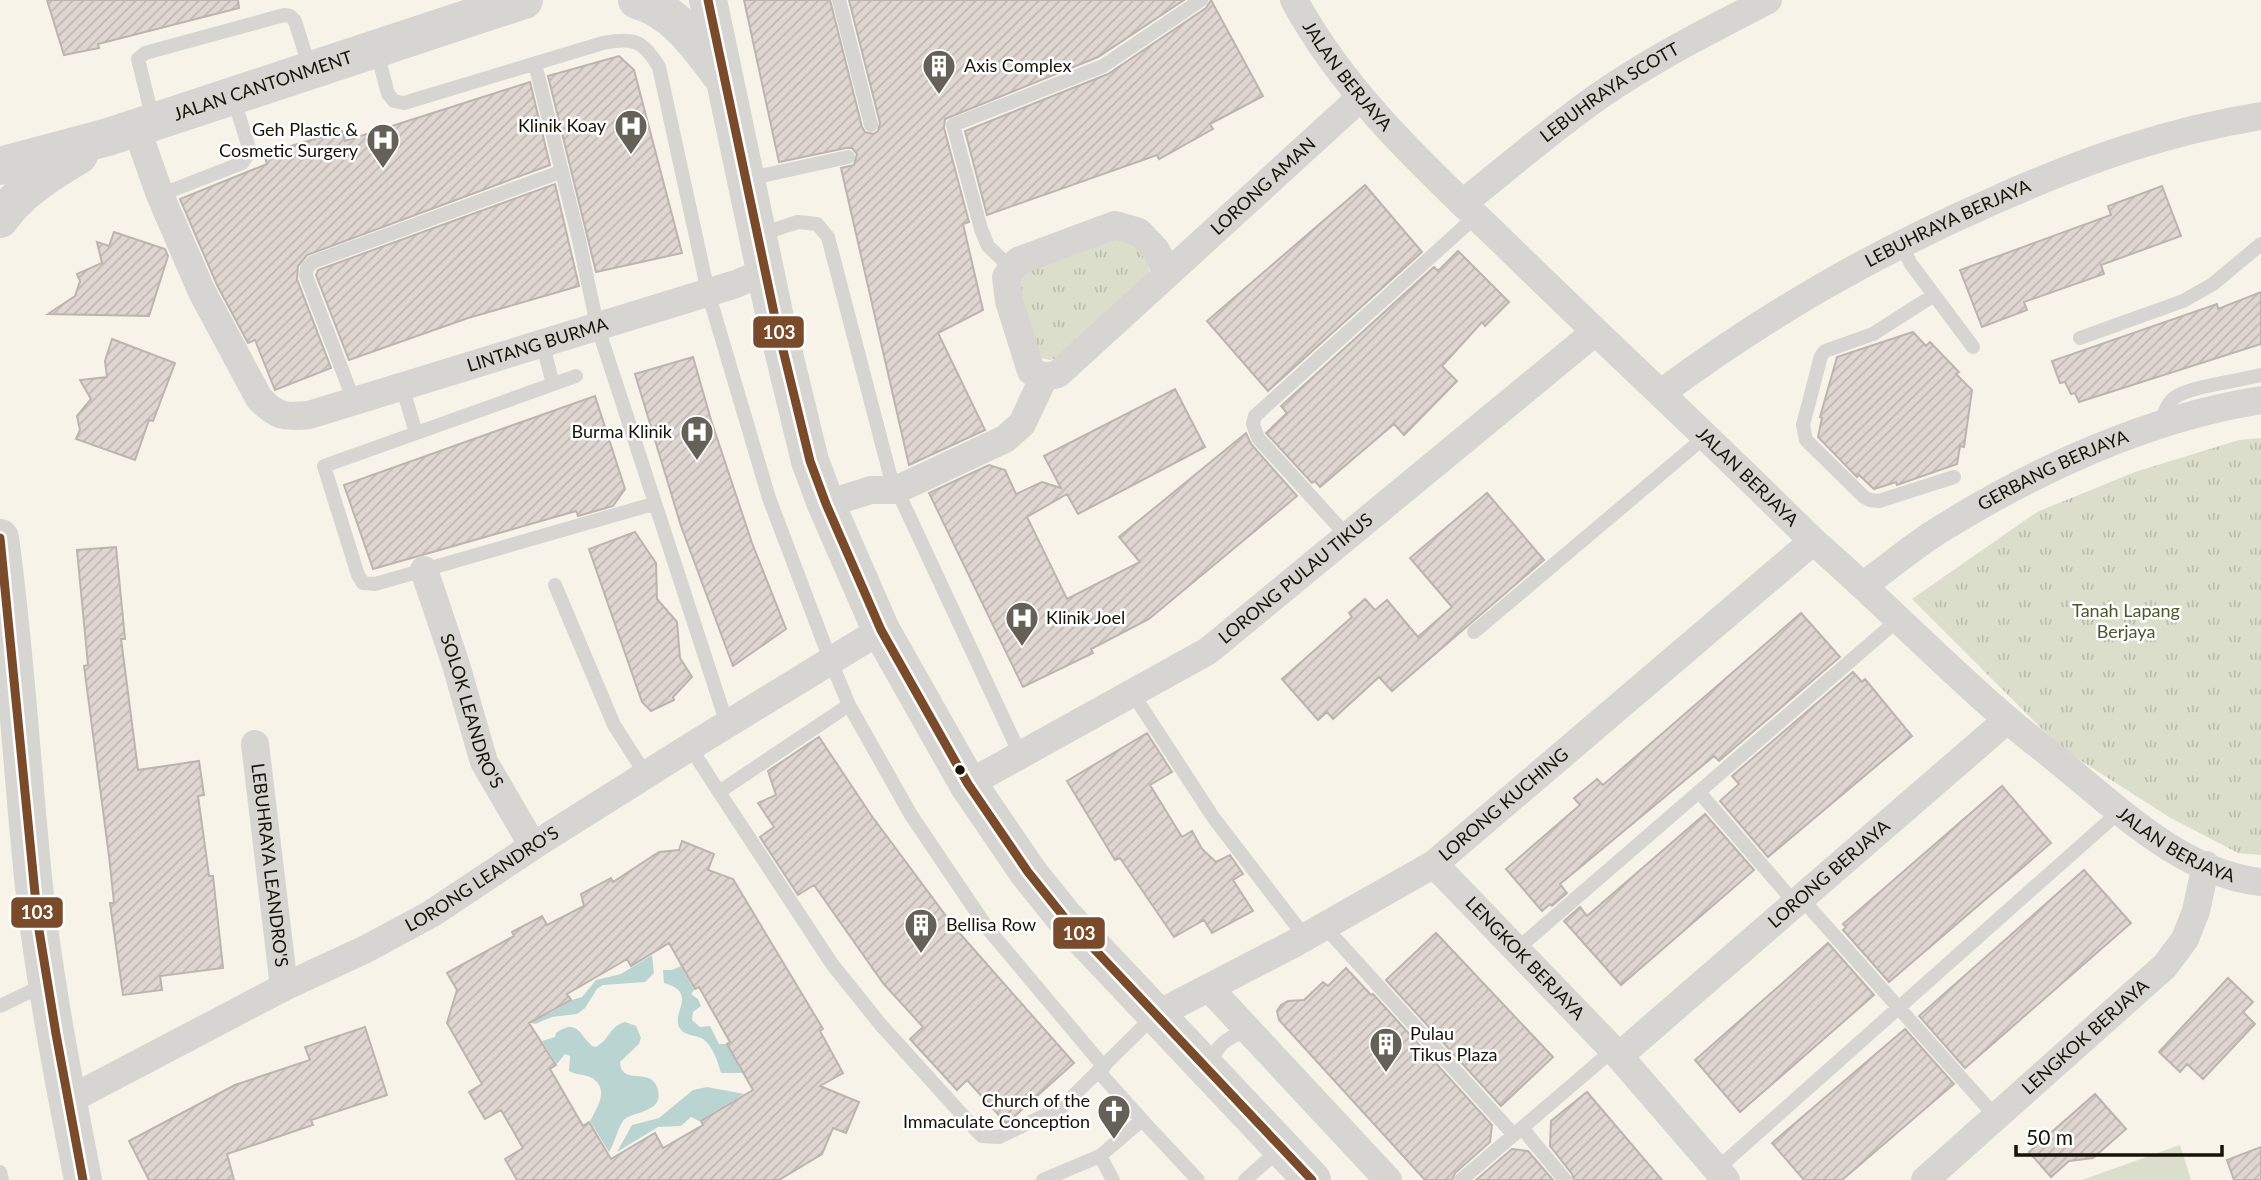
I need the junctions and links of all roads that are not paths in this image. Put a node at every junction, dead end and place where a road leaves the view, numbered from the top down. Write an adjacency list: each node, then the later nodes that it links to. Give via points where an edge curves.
1 (524, 0): 8 (main road, JALAN CANTONMENT, via 460,16)
2 (637, 0): 11 (main road, via 661,10 683,28)
3 (708, 0): 11 (main road)
4 (839, 0): 15 (lane)
5 (1201, 0): 27 (lane, via 1103,66 953,125 981,229 988,246)
6 (1294, 0): 13 (street, JALAN BERJAYA, via 1321,47)
7 (1768, 0): 22 (street, LEBUHRAYA SCOTT, via 1600,95 1550,132)
8 (377, 48): 9 (lane, via 388,94 404,103); 10 (main road, JALAN CANTONMENT)
9 (535, 64): 19 (lane); 29 (lane, via 621,39 636,41 650,51 659,67)
10 (310, 70): 12 (main road, JALAN CANTONMENT); 16 (lane, via 295,21 284,15 145,52 138,59)
11 (723, 78): 20 (main road)
12 (232, 96): 16 (main road, JALAN CANTONMENT); 21 (lane, via 250,151 247,159)
13 (1360, 98): 22 (street, JALAN BERJAYA); 28 (street, LORONG AMAN)
14 (2261, 116): 24 (street, LEBUHRAYA BERJAYA, via 2166,135 2109,153)
15 (871, 125)
16 (132, 129): 18 (main road, JALAN CANTONMENT); 21 (street); 23 (main road, via 41,179)
17 (848, 157): 20 (lane)
18 (0, 166)
19 (561, 172): 31 (lane); 43 (lane, via 307,268 306,276)
20 (746, 179): 26 (main road)
21 (160, 195): 43 (street, LINTANG BURMA, via 202,292 259,398 272,412 287,417 309,415)
22 (1469, 209): 32 (street, JALAN BERJAYA); 51 (lane, via 1255,416 1258,438)
23 (0, 219)
24 (1900, 243): 30 (lane); 41 (street, LEBUHRAYA BERJAYA, via 1738,338)
25 (2261, 244): 33 (lane, via 2213,284 2183,301)
26 (762, 253): 29 (street, LINTANG BURMA); 48 (lane, via 798,222 817,224 828,237); 50 (main road, via 810,461)
27 (1012, 269): 28 (street, via 1018,261 1115,225 1139,232 1156,250); 38 (street, via 1006,276 1009,301 1031,371)
28 (1167, 274): 38 (street, LORONG AMAN, via 1058,374)
29 (708, 292): 31 (street, LINTANG BURMA); 60 (lane, via 769,498)
30 (1934, 295): 35 (lane); 47 (lane, via 1872,334 1825,351 1802,425 1806,440 1870,500)
31 (597, 325): 34 (street, LINTANG BURMA); 49 (lane)
32 (1595, 332): 41 (street, JALAN BERJAYA); 51 (street, LORONG PULAU TIKUS)
33 (2080, 338)
34 (542, 342): 39 (lane); 40 (street, LINTANG BURMA)
35 (1973, 347)
36 (2261, 375): 44 (lane, via 2175,397 2165,408)
37 (576, 376): 39 (lane)
38 (1044, 377): 48 (street, via 1022,424 1005,439)
39 (553, 384): 45 (lane)
40 (402, 386): 43 (street, LINTANG BURMA); 45 (lane)
41 (1661, 393): 46 (street, JALAN BERJAYA)
42 (2261, 400): 44 (street, GERBANG BERJAYA)
43 (355, 401)
44 (2162, 423): 56 (street, GERBANG BERJAYA, via 2054,467 1932,535)
45 (416, 433): 54 (lane, via 324,466 363,583)
46 (1706, 436): 53 (street, JALAN BERJAYA); 59 (lane)
47 (1954, 477)
48 (896, 490): 50 (street, via 871,490); 67 (lane)
49 (653, 504): 54 (lane); 64 (lane)
50 (826, 504): 58 (main road)
51 (1348, 537): 61 (street, LORONG PULAU TIKUS, via 1224,640)
52 (0, 538): 80 (main road)
53 (1813, 541): 56 (street, JALAN BERJAYA); 74 (street, LORONG KUCHING)
54 (424, 570): 73 (street, SOLOK LEANDRO'S, via 484,762)
55 (555, 585): 68 (lane, via 614,725)
56 (1864, 585): 57 (street, JALAN BERJAYA)
57 (1900, 618): 63 (street, JALAN BERJAYA); 71 (lane)
58 (881, 630): 60 (street, LORONG LEANDRO'S); 69 (main road)
59 (1474, 632)
60 (831, 662): 62 (lane); 64 (street, LORONG LEANDRO'S)
61 (1133, 694): 67 (street, LORONG PULAU TIKUS); 78 (lane, via 1213,817)
62 (849, 705): 70 (lane); 90 (lane, via 911,815 988,929)
63 (2007, 720): 72 (street, JALAN BERJAYA); 77 (street, LORONG BERJAYA)
64 (726, 724): 66 (street, LORONG LEANDRO'S)
65 (255, 744): 81 (street, LEBUHRAYA LEANDRO'S)
66 (690, 747): 68 (street, LORONG LEANDRO'S); 70 (lane)
67 (1020, 754): 69 (street, LORONG PULAU TIKUS)
68 (646, 775): 73 (street, LORONG LEANDRO'S)
69 (968, 784): 85 (main road, via 1064,917)
70 (719, 792): 90 (lane, via 832,964 982,1136 999,1137 1053,1112)
71 (1699, 792): 77 (lane); 79 (lane)
72 (2119, 812): 75 (street, JALAN BERJAYA, via 2176,852); 84 (lane)
73 (533, 846): 81 (street, LORONG LEANDRO'S, via 431,914)
74 (1434, 864): 78 (street, LORONG KUCHING); 79 (street, LENGKOK BERJAYA)
75 (2206, 865): 76 (street, JALAN BERJAYA); 93 (street, LENGKOK BERJAYA, via 2193,920 2165,966)
76 (2261, 882)
77 (1798, 901): 84 (lane); 86 (street, LORONG BERJAYA)
78 (1315, 932): 82 (street, LORONG KUCHING); 95 (lane)
79 (1517, 949): 88 (street, LENGKOK BERJAYA)
80 (46, 984): 83 (lane); 92 (main road)
81 (284, 987): 92 (street, LORONG LEANDRO'S)
82 (1209, 988): 85 (street, LORONG KUCHING); 87 (street)
83 (0, 1006)
84 (1899, 1007): 93 (lane); 99 (lane)
85 (1156, 1015): 89 (main road); 90 (lane)
86 (1651, 1029): 88 (street, LORONG BERJAYA); 91 (street, via 1646,1064)
87 (1249, 1031): 89 (lane, via 1220,1044); 107 (street)
88 (1616, 1053): 91 (street, LENGKOK BERJAYA); 95 (lane)
89 (1209, 1069): 96 (main road)
90 (1102, 1070): 94 (lane)
91 (1652, 1095): 99 (street, LENGKOK BERJAYA)
92 (68, 1101): 101 (main road)
93 (1996, 1117): 110 (street, LENGKOK BERJAYA)
94 (1142, 1120): 97 (lane); 104 (lane)
95 (1518, 1132): 108 (lane); 109 (lane)
96 (1281, 1148): 105 (lane); 106 (main road)
97 (1100, 1156): 102 (lane); 103 (lane)
98 (0, 1172): 100 (lane)
99 (1721, 1175)
100 (2, 1180)
101 (82, 1180)
102 (1042, 1180)
103 (1113, 1180)
104 (1198, 1180)
105 (1244, 1180)
106 (1312, 1180)
107 (1388, 1180)
108 (1461, 1180)
109 (1565, 1180)
110 (1925, 1180)

